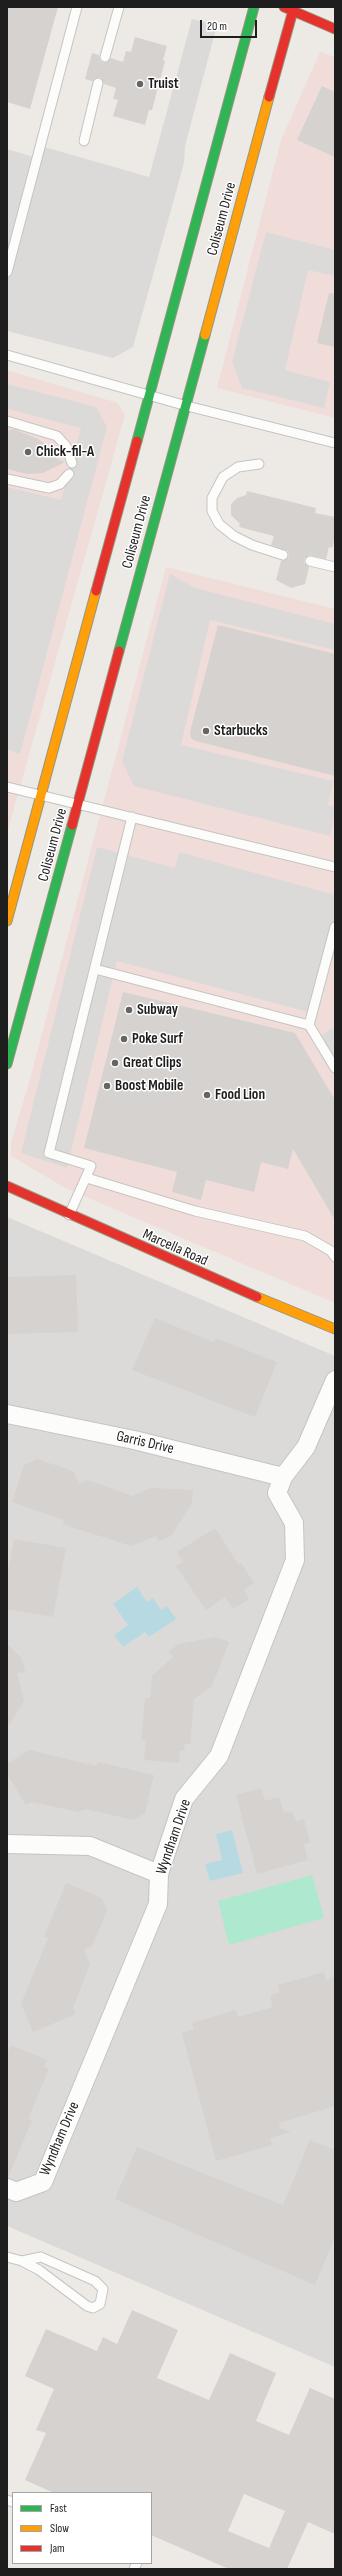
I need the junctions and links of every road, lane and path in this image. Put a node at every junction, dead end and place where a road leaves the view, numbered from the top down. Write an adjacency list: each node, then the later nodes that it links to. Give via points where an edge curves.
1 (77, 7): 10 (lane)
2 (119, 7): 7 (lane)
3 (254, 7): 12 (street, Coliseum Drive)
4 (284, 7): 5 (street)
5 (294, 9): 6 (street); 13 (street, Coliseum Drive)
6 (335, 29)
7 (105, 57)
8 (98, 83): 9 (lane)
9 (84, 141)
10 (7, 272)
11 (7, 355): 12 (lane)
12 (149, 395): 13 (lane); 24 (street, Coliseum Drive)
13 (186, 406): 15 (lane); 25 (street, Coliseum Drive)
14 (7, 421): 16 (lane, via 57,436 66,446)
15 (335, 443)
16 (72, 463)
17 (258, 464): 20 (lane, via 238,467 223,477 212,498 212,511 219,524 234,536)
18 (69, 474): 19 (lane, via 60,484 49,488)
19 (7, 479)
20 (283, 555)
21 (310, 561): 22 (lane)
22 (335, 567)
23 (7, 787): 24 (lane)
24 (41, 795): 25 (lane); 28 (street, Coliseum Drive)
25 (78, 804): 26 (lane); 32 (street, Coliseum Drive)
26 (132, 817): 27 (lane); 30 (lane)
27 (335, 867)
28 (7, 921)
29 (335, 927): 31 (lane)
30 (95, 969): 31 (lane); 34 (lane, via 49,1153 91,1166)
31 (309, 1024): 33 (lane)
32 (7, 1064)
33 (335, 1068)
34 (87, 1178): 36 (lane); 37 (lane, via 194,1211 305,1236 331,1251)
35 (7, 1186): 36 (street, Marcella Road)
36 (69, 1216): 38 (street, Marcella Road)
37 (335, 1257)
38 (335, 1329)
39 (335, 1380): 41 (street, Wyndham Drive, via 306,1447)
40 (7, 1414): 41 (street, Garris Drive, via 134,1440)
41 (283, 1477): 43 (street, Wyndham Drive, via 277,1493 294,1523 295,1560 219,1756 184,1799)
42 (7, 1844): 43 (street, via 90,1846)
43 (159, 1874): 44 (street, Wyndham Drive, via 158,1904 43,2182 16,2192)
44 (7, 2188)
45 (7, 2257): 46 (lane)
46 (22, 2261): 46 (lane, via 86,2306 93,2308 100,2304 103,2289 95,2281 41,2257)

